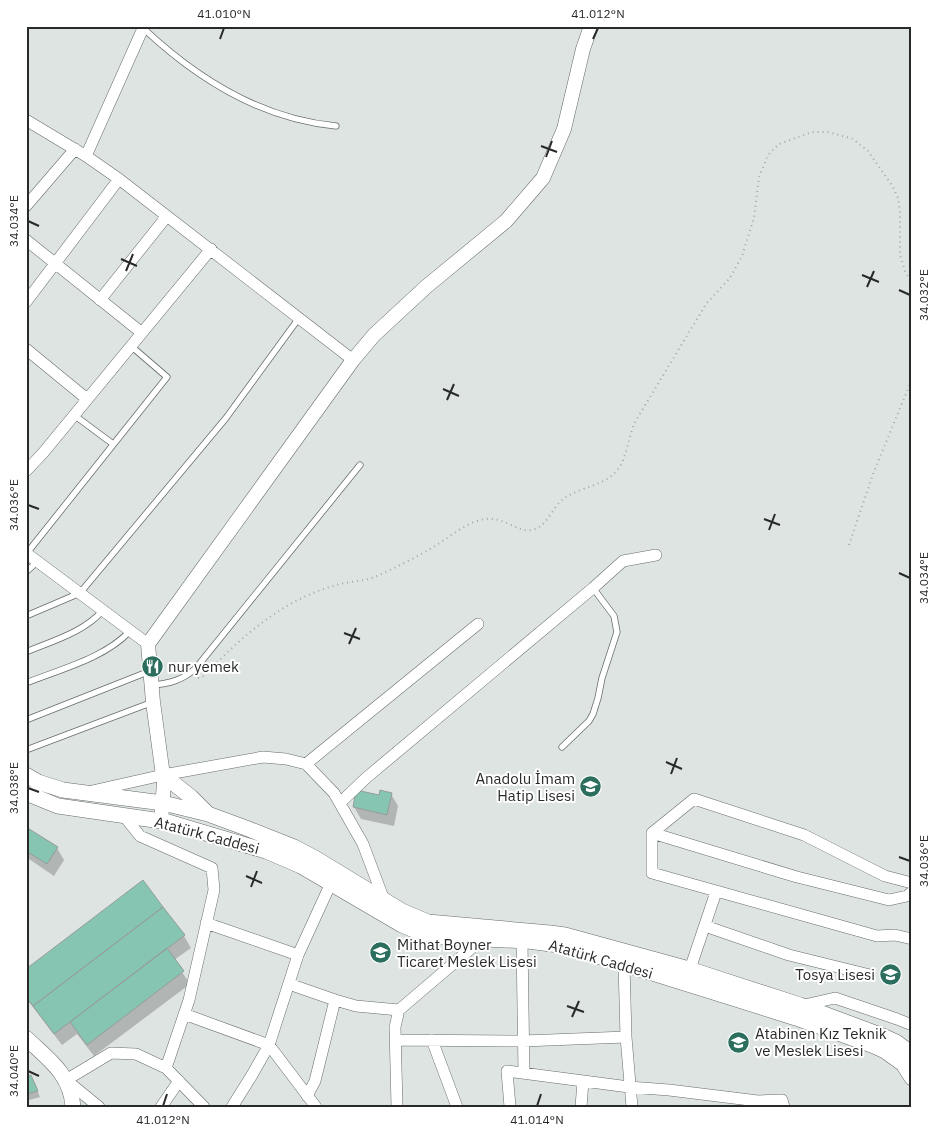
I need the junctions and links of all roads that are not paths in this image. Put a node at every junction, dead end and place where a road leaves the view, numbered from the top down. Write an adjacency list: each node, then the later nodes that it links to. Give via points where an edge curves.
1 (591, 26): 19 (street, via 564,129 543,178 506,221 427,286 374,335)
2 (143, 27): 4 (lane, via 185,65 226,90 293,119); 6 (street)
3 (26, 120): 5 (street)
4 (336, 126)
5 (75, 149): 6 (street); 8 (street)
6 (86, 156): 7 (street)
7 (119, 179): 9 (street); 12 (street)
8 (26, 206)
9 (167, 216): 11 (street); 13 (street)
10 (26, 240): 12 (street)
11 (211, 249): 15 (street); 16 (street)
12 (54, 264): 13 (street); 14 (street)
13 (100, 300): 16 (street)
14 (26, 302)
15 (299, 318): 19 (street); 30 (lane, via 226,418)
16 (142, 333): 17 (street)
17 (131, 346): 20 (street); 22 (lane, via 167,377)
18 (26, 349): 20 (street)
19 (353, 360): 35 (street)
20 (87, 399): 21 (street)
21 (74, 415): 22 (lane); 24 (street)
22 (113, 444): 25 (lane)
23 (360, 465): 37 (lane, via 196,668 171,683)
24 (26, 471)
25 (26, 553): 27 (street)
26 (656, 554): 29 (street, via 622,561)
27 (38, 561): 28 (lane); 30 (street)
28 (26, 572)
29 (593, 588): 41 (lane, via 614,616 616,632 593,714); 49 (street, via 373,771)
30 (80, 593): 31 (street); 32 (lane)
31 (103, 610): 34 (street); 36 (lane, via 82,627)
32 (26, 616)
33 (478, 624): 43 (street)
34 (130, 631): 35 (street); 38 (lane, via 101,653)
35 (148, 644): 37 (street)
36 (26, 652)
37 (151, 678): 39 (street); 40 (lane)
38 (26, 683)
39 (153, 702): 42 (lane); 45 (street)
40 (26, 720)
41 (562, 747)
42 (26, 750)
43 (306, 764): 45 (street, via 263,757); 49 (street)
44 (26, 775): 47 (main road, Atatürk Caddesi, via 51,787)
45 (163, 775): 47 (street); 48 (street); 50 (main road)
46 (26, 793): 51 (main road, Atatürk Caddesi, via 58,806)
47 (81, 794): 48 (main road, Atatürk Caddesi)
48 (163, 803): 50 (main road, Atatürk Caddesi); 52 (street)
49 (340, 803): 58 (street, via 363,844)
50 (208, 814): 58 (main road, Atatürk Caddesi, via 294,847)
51 (124, 816): 52 (main road, Atatürk Caddesi); 59 (street, via 140,836 212,868 214,890)
52 (161, 821): 54 (main road, Atatürk Caddesi, via 266,851)
53 (652, 832): 55 (street, via 694,799 804,834 885,876); 56 (street, via 652,872); 57 (street, via 797,877 889,900)
54 (331, 883): 62 (main road, Atatürk Caddesi, via 412,930 431,936); 64 (street)
55 (912, 883)
56 (716, 892): 60 (street); 61 (street, via 877,936 895,935)
57 (912, 892)
58 (384, 900): 67 (main road, Atatürk Caddesi, via 402,912 428,922 565,935)
59 (206, 923): 64 (street); 72 (street)
60 (705, 926): 66 (street, via 789,954); 67 (street)
61 (912, 939)
62 (481, 940): 63 (main road, Atatürk Caddesi); 70 (street)
63 (522, 941): 65 (main road, Atatürk Caddesi, via 566,946); 78 (street)
64 (298, 955): 68 (street)
65 (624, 964): 67 (main road, Atatürk Caddesi); 74 (street)
66 (870, 974)
67 (687, 976): 71 (main road, Atatürk Caddesi)
68 (289, 984): 69 (street); 79 (street)
69 (334, 1000): 70 (street, via 356,1006); 88 (street, via 315,1081)
70 (400, 1010): 76 (street)
71 (798, 1012): 73 (street, via 835,998); 80 (main road, Atatürk Caddesi, via 883,1036); 83 (main road, Atatürk Caddesi, via 885,1051 903,1064)
72 (184, 1014): 79 (street); 81 (street)
73 (912, 1026)
74 (626, 1037): 78 (street); 87 (street)
75 (26, 1038): 84 (main road, via 61,1071)
76 (395, 1040): 77 (street); 95 (street)
77 (432, 1040): 78 (street); 96 (street)
78 (523, 1040): 82 (street)
79 (269, 1045): 88 (street); 93 (street)
80 (912, 1054)
81 (166, 1068): 84 (street, via 136,1054 111,1053); 85 (street)
82 (524, 1073): 86 (street); 97 (street, via 506,1070)
83 (912, 1078)
84 (66, 1080): 89 (main road); 90 (street)
85 (179, 1081): 91 (street); 92 (street)
86 (584, 1081): 87 (street); 98 (street)
87 (629, 1087): 99 (street); 100 (street, via 758,1101 782,1100)
88 (307, 1096): 94 (street)
89 (73, 1107)
90 (100, 1107)
91 (161, 1107)
92 (204, 1107)
93 (232, 1107)
94 (316, 1107)
95 (397, 1107)
96 (457, 1107)
97 (510, 1107)
98 (580, 1107)
99 (632, 1107)
100 (784, 1107)

